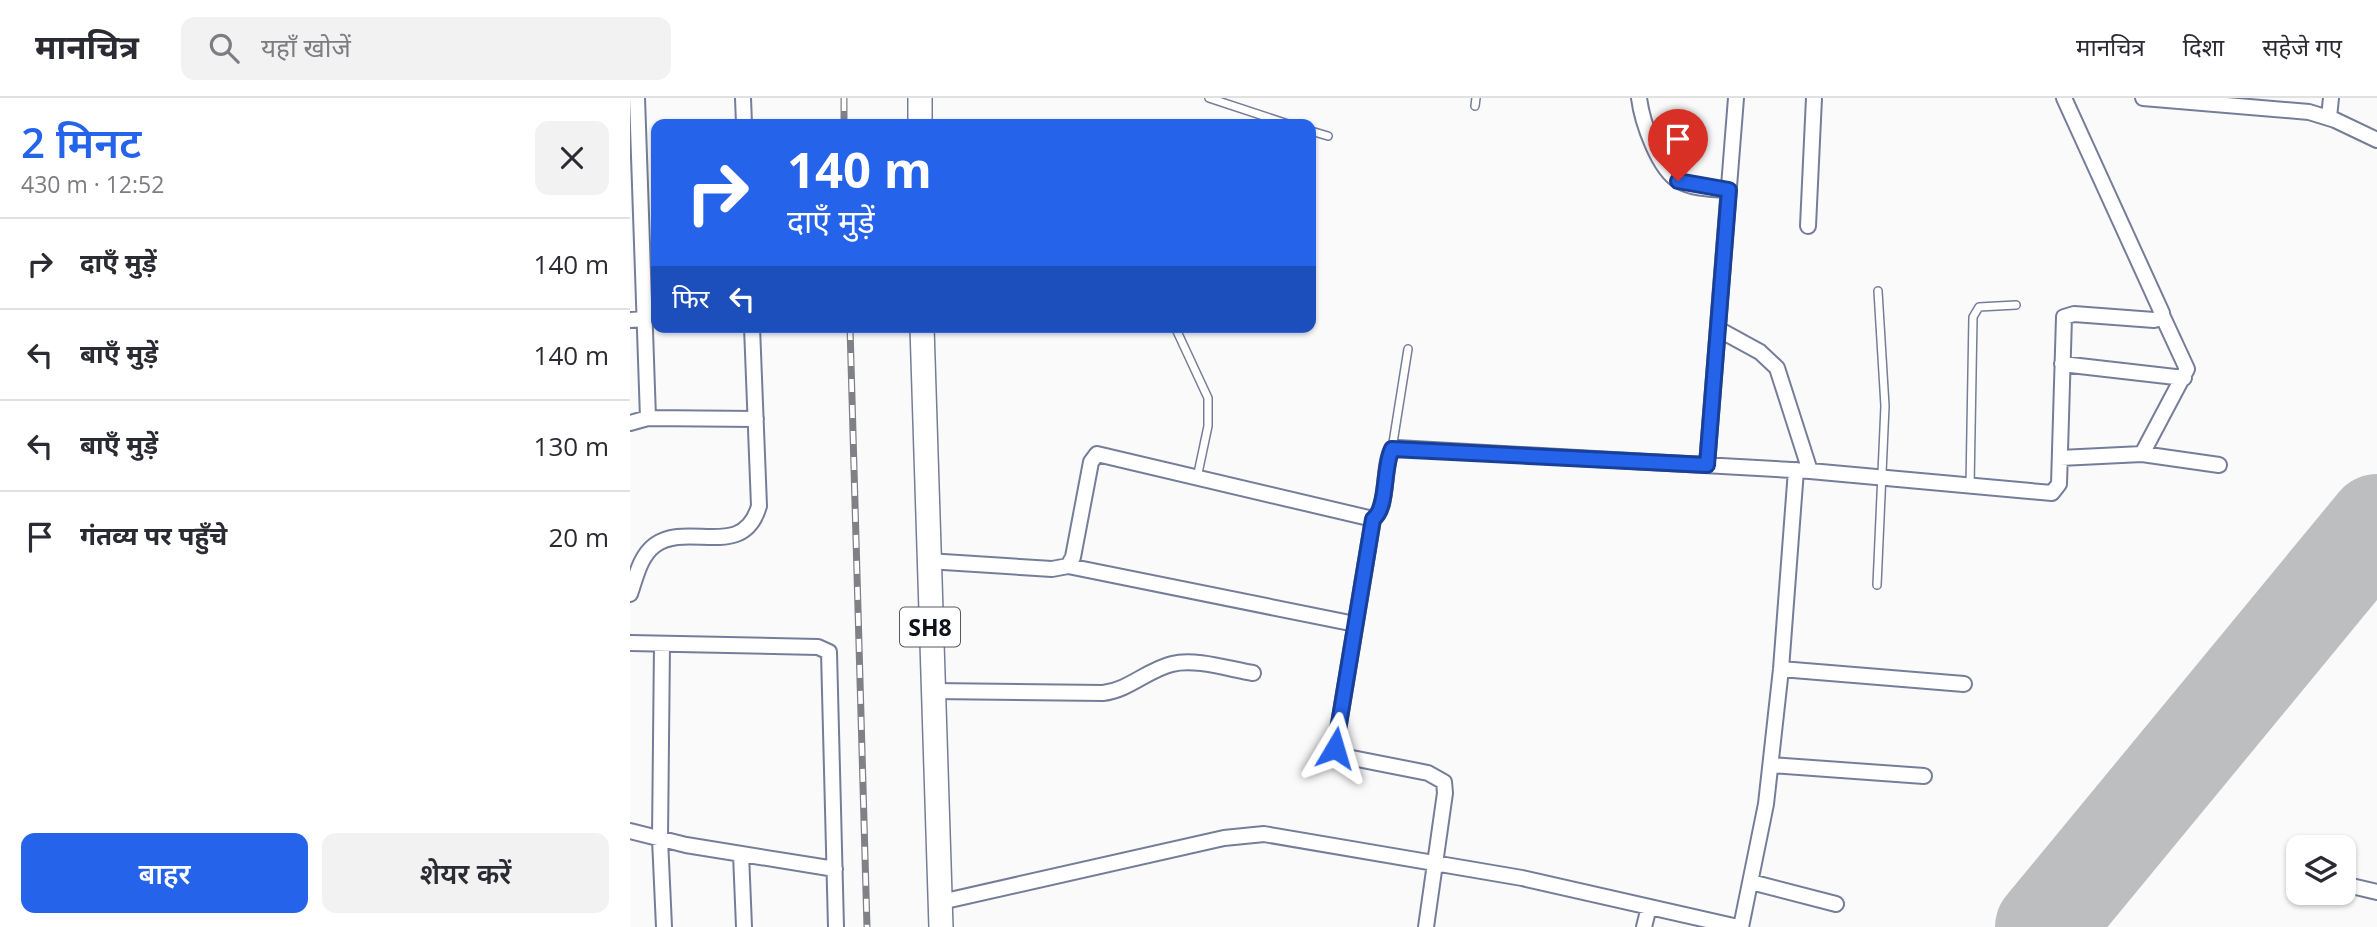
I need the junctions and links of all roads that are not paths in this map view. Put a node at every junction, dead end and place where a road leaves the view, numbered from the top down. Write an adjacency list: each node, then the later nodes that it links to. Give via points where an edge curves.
1 (637, 98): 23 (street)
2 (743, 98): 12 (street)
3 (920, 98): 13 (main road)
4 (1209, 98): 14 (lane)
5 (1639, 98): 18 (street, via 1649,138 1673,176 1695,187)
6 (1736, 98): 18 (street)
7 (1814, 98): 19 (street)
8 (2064, 98): 22 (street)
9 (2143, 98): 11 (street)
10 (2330, 98): 11 (street)
11 (2329, 117): 17 (street)
12 (744, 119)
13 (920, 119)
14 (1273, 119)
15 (1316, 132): 16 (lane)
16 (1328, 136)
17 (2377, 141)
18 (1729, 190): 24 (street)
19 (1808, 226)
20 (1878, 290): 41 (lane, via 1885,406)
21 (2016, 305): 42 (lane, via 1979,307 1973,317)
22 (2162, 315): 29 (street, via 2154,320 2066,315); 30 (street, via 2186,365)
23 (637, 320): 31 (street)
24 (1718, 329): 37 (street); 39 (street, via 1760,352 1777,368)
25 (752, 333): 32 (street)
26 (922, 333): 45 (main road, SH8)
27 (1178, 333): 40 (lane, via 1208,398 1208,426)
28 (1408, 349): 34 (lane)
29 (2062, 364): 30 (street); 36 (street)
30 (2184, 378): 35 (street)
31 (648, 418): 32 (street); 33 (street)
32 (756, 419): 47 (street, via 759,506 755,520 733,536 663,541 649,551)
33 (630, 423)
34 (1392, 449): 37 (street); 43 (street, via 1381,508)
35 (2142, 454): 36 (street); 38 (street)
36 (2060, 458): 42 (street, via 2059,484 2052,493)
37 (1707, 465): 39 (street)
38 (2219, 465)
39 (1803, 470): 41 (street); 53 (street)
40 (1197, 478): 43 (street); 46 (street, via 1102,454 1094,456)
41 (1882, 478): 42 (street); 48 (lane)
42 (1970, 486)
43 (1373, 519): 50 (street)
44 (630, 559): 47 (street)
45 (928, 561): 46 (street, via 1052,569); 56 (main road, SH8)
46 (1068, 566): 50 (street)
47 (638, 573): 49 (street)
48 (1877, 585)
49 (630, 594)
50 (1355, 624): 62 (street, via 1335,748 1342,756 1441,778 1446,793)
51 (630, 643): 52 (street)
52 (663, 644): 60 (street); 63 (street, via 818,647 829,652)
53 (1781, 669): 55 (street); 57 (street)
54 (1253, 673): 56 (street, via 1182,663 1103,693)
55 (1964, 684)
56 (932, 691): 67 (main road, SH8)
57 (1771, 765): 58 (street); 64 (street)
58 (1924, 776)
59 (630, 831): 60 (street)
60 (660, 839): 61 (street); 70 (street)
61 (741, 854): 63 (street); 71 (street)
62 (1435, 863): 67 (street, via 1245,834); 69 (street); 74 (street)
63 (835, 869): 72 (street)
64 (1751, 882): 68 (street); 76 (street)
65 (2356, 887): 66 (street)
66 (2377, 892)
67 (941, 902): 73 (main road, SH8)
68 (1836, 904)
69 (1649, 907): 75 (street); 76 (street)
70 (664, 927)
71 (744, 927)
72 (836, 927)
73 (941, 927)
74 (1426, 927)
75 (1644, 927)
76 (1739, 927)

